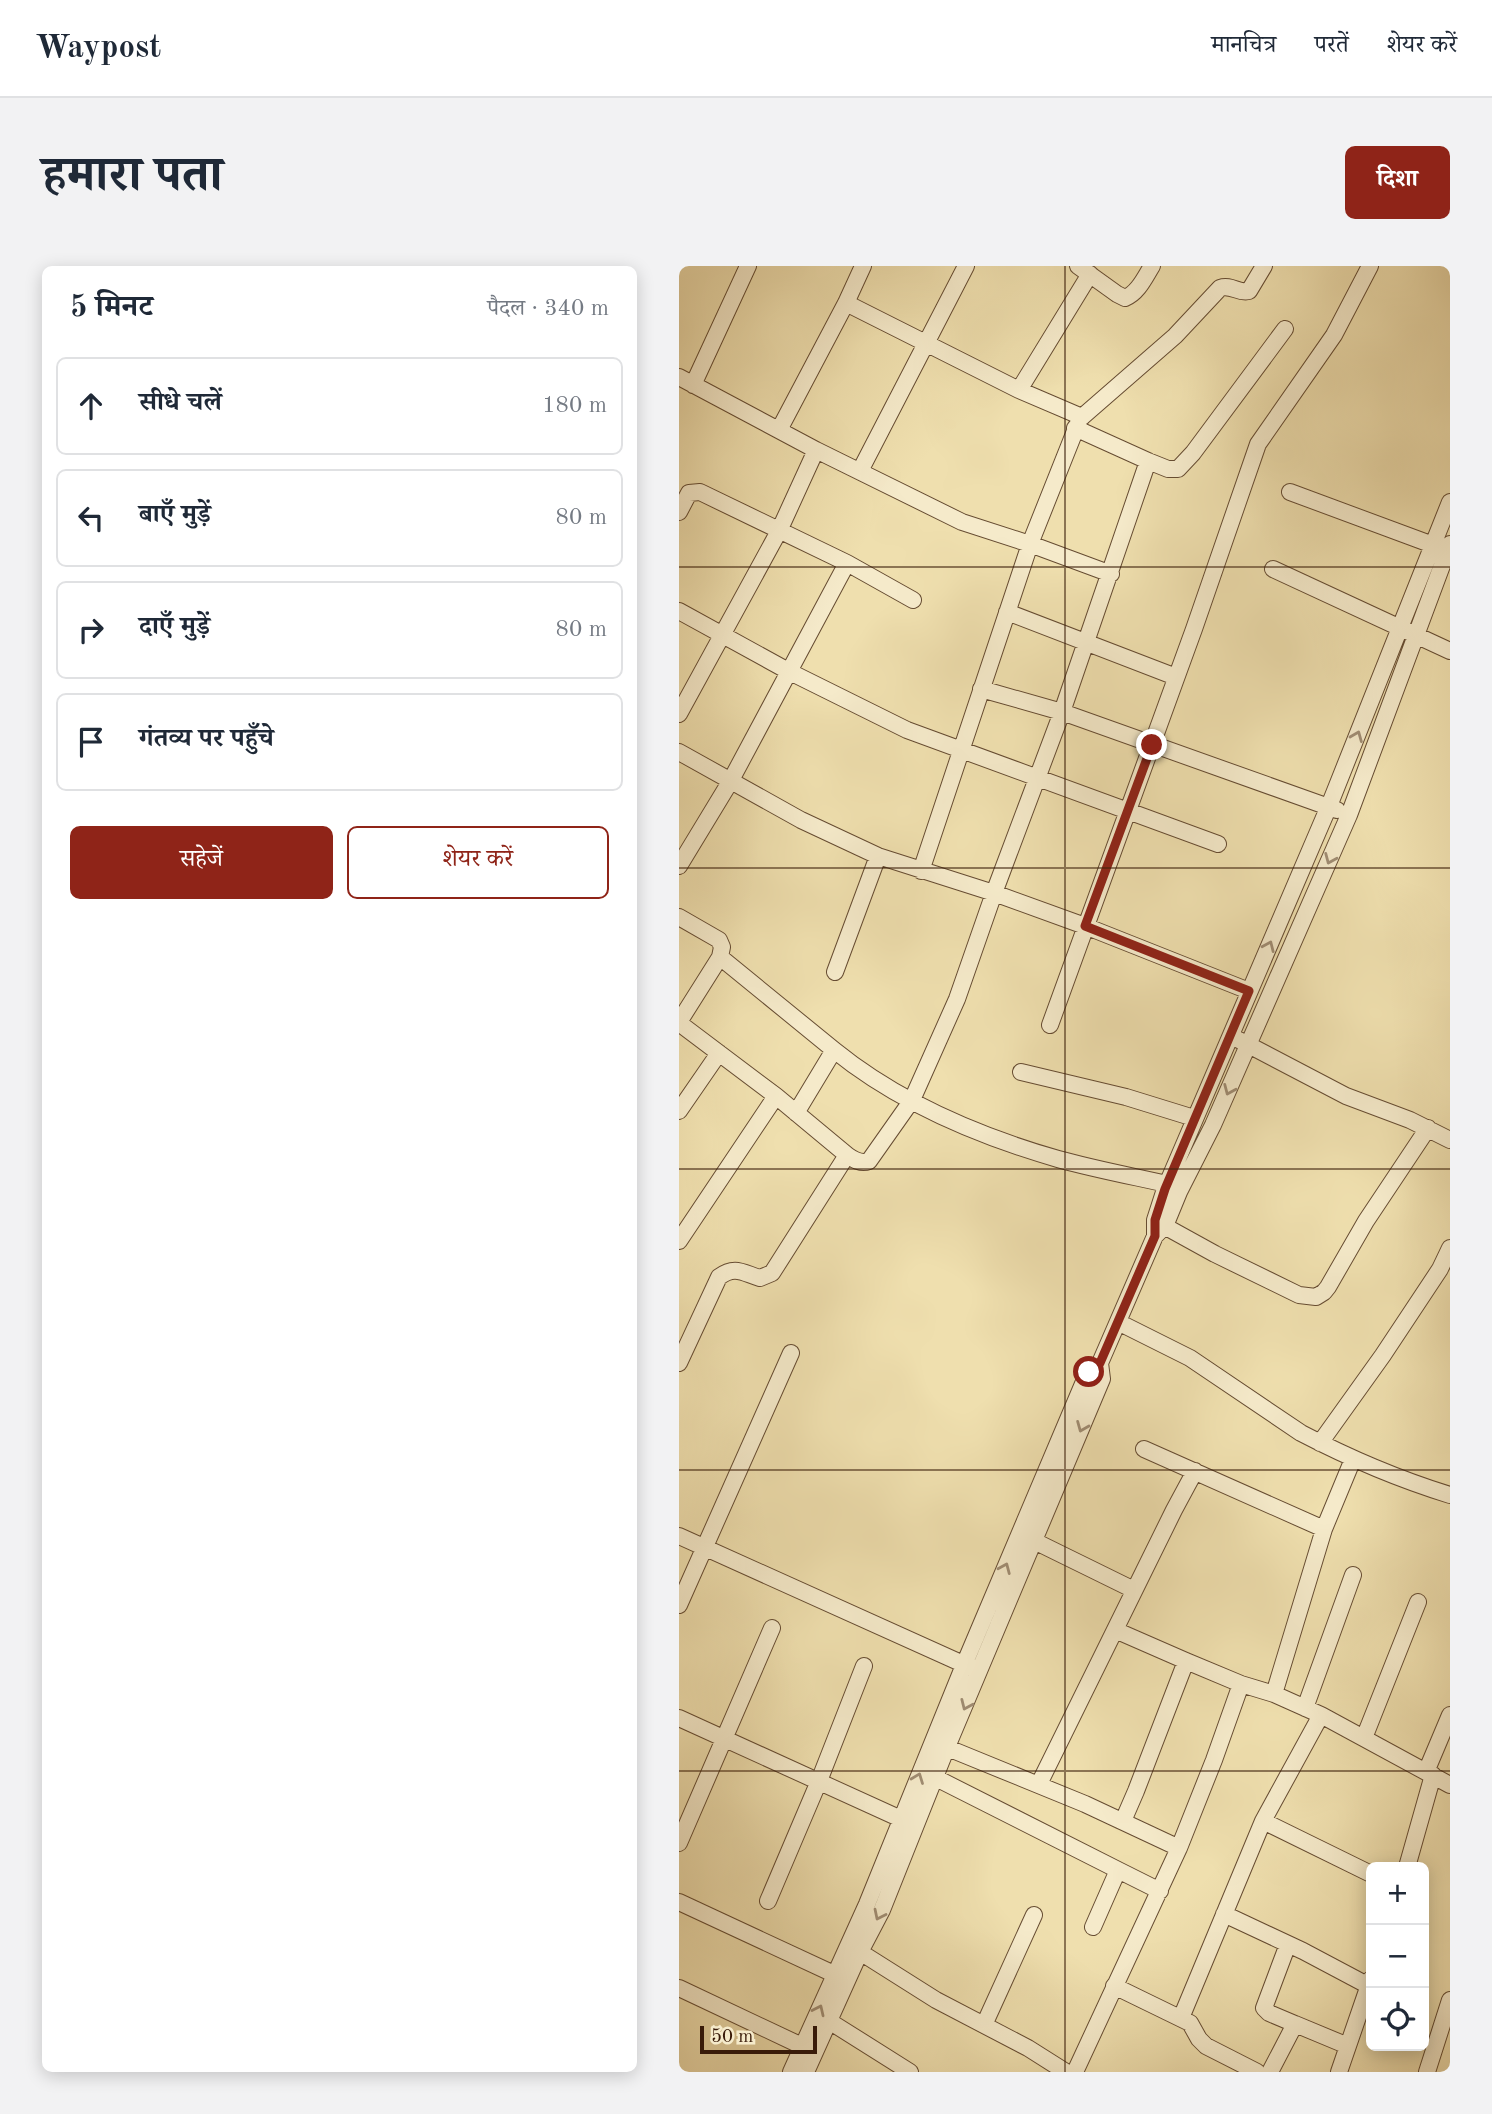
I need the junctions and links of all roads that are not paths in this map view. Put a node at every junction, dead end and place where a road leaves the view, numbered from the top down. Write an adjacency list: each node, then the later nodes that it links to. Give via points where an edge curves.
1 (748, 266): 11 (street)
2 (863, 266): 8 (street)
3 (966, 266): 10 (street)
4 (1152, 266): 7 (street, via 1125,298)
5 (1264, 266): 13 (street, via 1249,291 1220,288 1175,336)
6 (1370, 266): 38 (street, via 1333,335 1258,444)
7 (1084, 270): 12 (street)
8 (846, 303): 10 (street); 14 (street)
9 (1285, 329): 16 (street, via 1178,469)
10 (925, 344): 12 (street); 17 (street)
11 (686, 381): 14 (street)
12 (1019, 390): 13 (street)
13 (1078, 422): 16 (street); 22 (street)
14 (779, 430): 15 (street)
15 (816, 450): 17 (street); 21 (street)
16 (1149, 461): 27 (street)
17 (860, 471): 22 (street, via 962,522)
18 (1290, 492): 24 (street)
19 (1449, 508): 24 (street)
20 (679, 512): 21 (street, via 689,493 700,492)
21 (779, 531): 25 (street); 32 (street)
22 (1030, 544): 27 (street); 30 (street)
23 (1450, 544): 33 (street)
24 (1433, 545): 31 (street)
25 (847, 563): 28 (street); 37 (street)
26 (1273, 569): 31 (street)
27 (1111, 574): 34 (street)
28 (913, 600)
29 (679, 611): 32 (street)
30 (1007, 612): 34 (street); 40 (street)
31 (1400, 629): 33 (street); 36 (street)
32 (723, 635): 37 (street); 42 (street)
33 (1416, 636): 35 (street); 39 (street)
34 (1087, 642): 38 (street); 41 (street)
35 (1450, 651)
36 (1383, 672): 39 (street); 48 (street, one-way to 36)
37 (790, 673): 44 (street, via 907,730); 47 (street)
38 (1177, 677): 43 (street)
39 (1399, 680): 50 (street)
40 (981, 690): 41 (street); 44 (street)
41 (1062, 712): 43 (street); 46 (street)
42 (679, 714)
43 (1152, 745): 48 (street); 49 (street)
44 (961, 749): 46 (street); 54 (street)
45 (679, 752): 47 (street)
46 (1036, 777): 49 (street); 55 (street)
47 (730, 782): 52 (street); 53 (street)
48 (1329, 806): 50 (street); 60 (street, one-way to 48)
49 (1127, 810): 51 (street); 57 (street)
50 (1349, 815): 64 (street, one-way to 64)
51 (1219, 844)
52 (878, 856): 54 (street); 59 (street)
53 (679, 866)
54 (921, 871): 55 (street)
55 (994, 893): 57 (street); 69 (street, via 957,999)
56 (679, 917): 58 (street, via 719,940)
57 (1085, 926): 60 (street); 62 (street)
58 (720, 957): 61 (street); 65 (street)
59 (835, 972)
60 (1249, 991): 63 (street)
61 (679, 1023): 66 (street)
62 (1050, 1025)
63 (1230, 1037): 64 (street); 72 (street)
64 (1248, 1045): 73 (street, via 1346,1096); 77 (street, one-way to 77, via 1213,1125)
65 (834, 1050): 69 (street, via 862,1073); 71 (street)
66 (719, 1053): 68 (street); 70 (street)
67 (1021, 1072): 72 (street)
68 (776, 1096): 71 (street); 78 (street)
69 (912, 1100): 75 (street, via 869,1161); 76 (street, via 981,1134 1058,1159)
70 (679, 1111)
71 (796, 1113): 75 (street)
72 (1194, 1118): 76 (street)
73 (1428, 1128): 74 (street); 77 (street, via 1328,1287 1316,1297 1299,1295)
74 (1450, 1140)
75 (847, 1155): 82 (street, via 772,1273 759,1279 731,1270 719,1277)
76 (1167, 1184): 77 (street)
77 (1158, 1227): 80 (street)
78 (679, 1241)
79 (1450, 1248): 83 (street, via 1383,1355)
80 (1118, 1322): 83 (street, via 1190,1358); 90 (street, via 1100,1363 1089,1372)
81 (791, 1353): 91 (street)
82 (679, 1363)
83 (1320, 1443): 85 (street)
84 (1144, 1449): 86 (street)
85 (1353, 1459): 87 (street); 88 (street)
86 (1195, 1471): 88 (street); 93 (street)
87 (1450, 1495)
88 (1324, 1529): 103 (street)
89 (679, 1536): 91 (street)
90 (1026, 1536): 93 (street); 99 (street, one-way to 90); 101 (street)
91 (704, 1549): 95 (street); 99 (street)
92 (1353, 1575): 104 (street)
93 (1134, 1590): 97 (street)
94 (1417, 1602): 109 (street)
95 (679, 1605)
96 (772, 1628): 108 (street)
97 (1115, 1630): 98 (street); 114 (street)
98 (1186, 1661): 102 (street); 116 (street)
99 (964, 1665): 101 (street); 110 (street)
100 (864, 1666): 113 (street)
101 (980, 1672): 110 (street, one-way to 110)
102 (1241, 1684): 103 (street); 120 (street)
103 (1274, 1694): 104 (street)
104 (1305, 1708): 106 (street)
105 (1450, 1714): 111 (street)
106 (1321, 1715): 109 (street); 117 (street)
107 (679, 1718): 108 (street)
108 (725, 1738): 113 (street); 119 (street)
109 (1364, 1738): 111 (street)
110 (940, 1744): 112 (street); 114 (street); 118 (street, one-way to 110)
111 (1429, 1774): 115 (street); 121 (street)
112 (936, 1778): 118 (street); 122 (street)
113 (819, 1781): 118 (street); 125 (street)
114 (1039, 1784): 116 (street)
115 (1450, 1785)
116 (1122, 1821): 120 (street)
117 (1263, 1821): 123 (street); 127 (street)
118 (910, 1823): 131 (street, one-way to 131, via 882,1910); 132 (street)
119 (679, 1843)
120 (1179, 1848): 124 (street)
121 (1408, 1862)
122 (1118, 1870): 124 (street); 129 (street)
123 (1366, 1872)
124 (1160, 1891): 134 (street)
125 (768, 1901)
126 (679, 1902): 132 (street)
127 (1224, 1914): 130 (street); 138 (street)
128 (1034, 1915): 141 (street)
129 (1093, 1927)
130 (1288, 1944): 133 (street); 140 (street, via 1264,2008)
131 (860, 1952): 139 (street); 141 (street)
132 (836, 1975): 142 (street, one-way to 132)
133 (1366, 1980)
134 (1114, 1986): 138 (street); 148 (street)
135 (679, 1988): 142 (street)
136 (1368, 1988): 143 (street)
137 (1450, 2000): 152 (street)
138 (1181, 2018): 149 (street, via 1206,2046)
139 (829, 2021): 145 (street); 146 (street)
140 (1295, 2024): 143 (street); 150 (street)
141 (984, 2025): 147 (street)
142 (802, 2046): 144 (street)
143 (1348, 2046): 151 (street)
144 (791, 2072)
145 (806, 2072)
146 (910, 2072)
147 (1066, 2072)
148 (1075, 2072)
149 (1257, 2072)
150 (1270, 2072)
151 (1339, 2072)
152 (1427, 2072)

